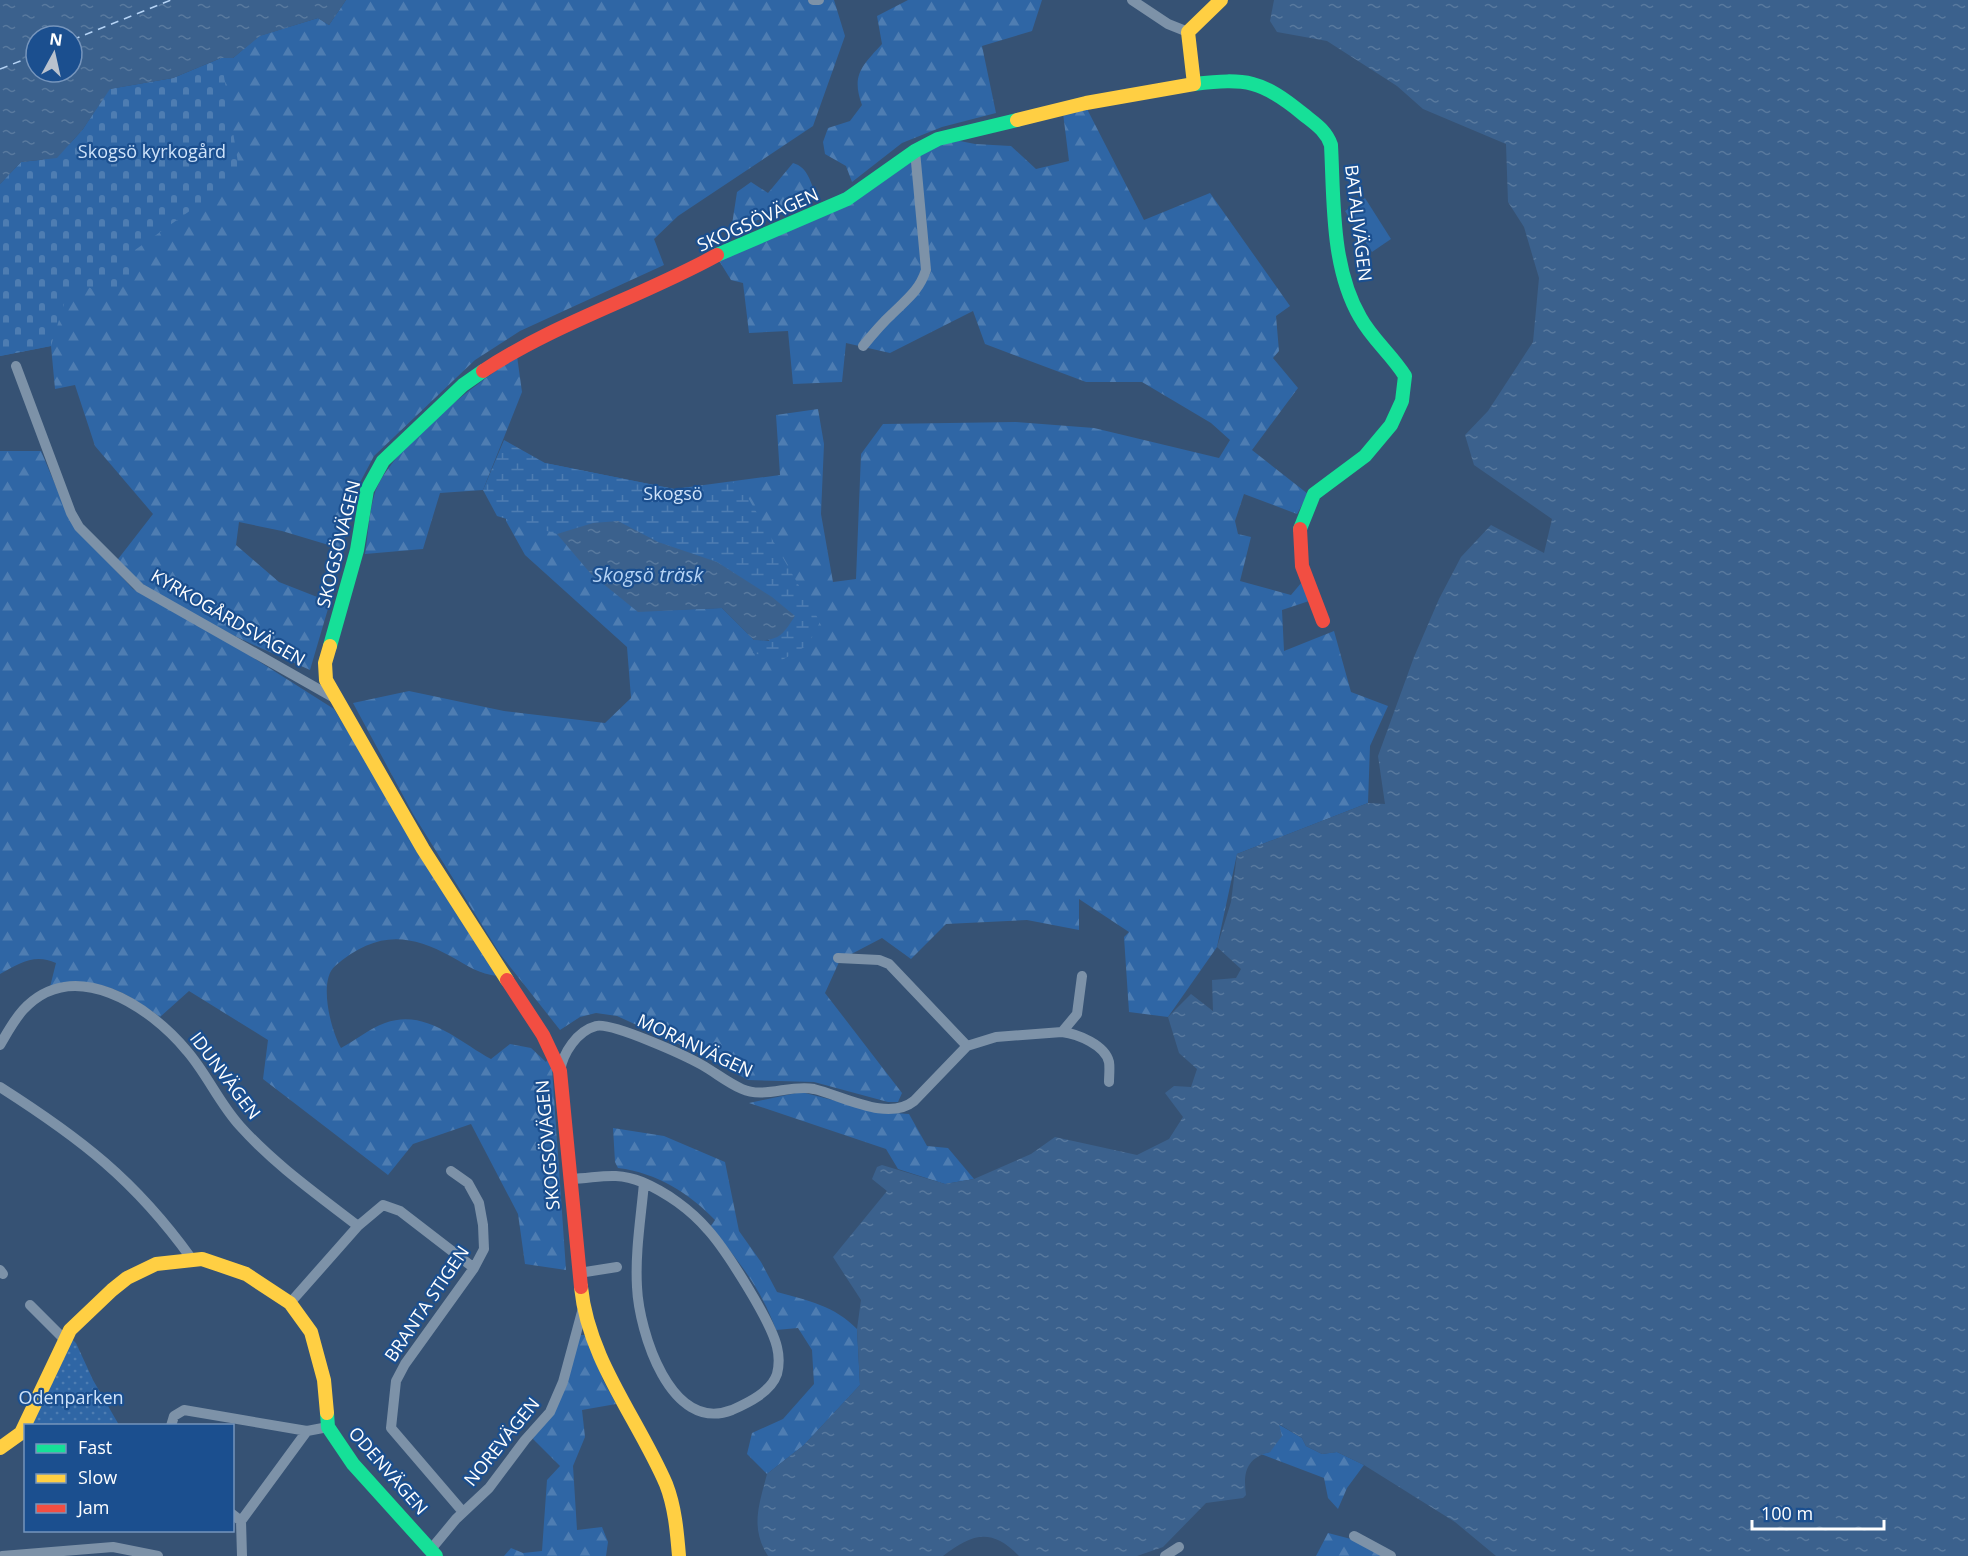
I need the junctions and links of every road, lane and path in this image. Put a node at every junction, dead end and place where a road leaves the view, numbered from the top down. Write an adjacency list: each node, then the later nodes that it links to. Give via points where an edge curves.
1 (813, 0): 2 (street)
2 (819, 0)
3 (1132, 0): 5 (street)
4 (1221, 0): 5 (street)
5 (1188, 32): 6 (street)
6 (1194, 84): 7 (street, SKOGSÖVÄGEN, via 1037,114 938,139); 10 (street, BATALJVÄGEN, via 1260,82 1325,132 1330,145 1342,265 1349,292 1360,317 1405,376 1403,402 1393,420 1371,450 1315,493 1305,513 1298,544 1300,562)
7 (915, 151): 8 (street, via 926,270 921,285); 11 (street, SKOGSÖVÄGEN, via 867,188 832,207 729,248 503,358 463,385 419,425 383,461 367,490 357,550 325,663 326,680)
8 (863, 346)
9 (16, 366): 11 (street, KYRKOGÅRDSVÄGEN, via 71,513 79,527 123,573 155,597)
10 (1323, 621)
11 (336, 699): 17 (street, SKOGSÖVÄGEN, via 423,849 543,1035)
12 (838, 958): 16 (street, via 889,963)
13 (1082, 976): 14 (street, via 1077,1014)
14 (1062, 1032): 16 (street, MORANVÄGEN, via 996,1037); 18 (street, MORANVÄGEN, via 1104,1051 1109,1063)
15 (0, 1045): 23 (street, IDUNVÄGEN, via 24,1009 50,992 83,985 118,996 168,1030 188,1051 241,1128)
16 (967, 1046): 17 (street, MORANVÄGEN, via 915,1101 897,1109 802,1087 749,1091 700,1064 605,1026 589,1029 574,1041 562,1059)
17 (560, 1071): 21 (street, SKOGSÖVÄGEN)
18 (1109, 1082)
19 (0, 1087): 24 (street, via 84,1143 117,1171 169,1227)
20 (451, 1171): 26 (street, BRANTA STIGEN, via 468,1183 479,1203 484,1249)
21 (571, 1179): 22 (street, via 619,1174); 27 (street, SKOGSÖVÄGEN)
22 (644, 1183): 22 (street, via 670,1197 708,1230 741,1276 777,1344 778,1368 771,1385 728,1411 706,1412 685,1402 671,1389 652,1354 637,1286)
23 (358, 1226): 26 (street, via 383,1205 391,1206); 28 (street)
24 (191, 1258): 28 (street, ODENVÄGEN, via 233,1268); 31 (street, ODENVÄGEN, via 156,1264 127,1278)
25 (617, 1267): 27 (street)
26 (474, 1268): 38 (street, BRANTA STIGEN, via 405,1364 393,1390 391,1420 394,1432)
27 (579, 1273): 30 (street, SKOGSÖVÄGEN)
28 (290, 1303): 34 (street, ODENVÄGEN, via 311,1332 318,1353)
29 (30, 1305): 31 (street)
30 (583, 1308): 38 (street, NOREVÄGEN, via 563,1382 550,1412 489,1488); 46 (street, SKOGSÖVÄGEN, via 608,1373 666,1485 675,1517)
31 (64, 1339): 32 (street, ODENVÄGEN)
32 (27, 1424)
33 (171, 1424): 35 (street, via 174,1416 184,1410)
34 (328, 1427): 35 (street); 42 (street, ODENVÄGEN, via 354,1464)
35 (307, 1431): 39 (street)
36 (23, 1433): 37 (street, ODENVÄGEN)
37 (0, 1448)
38 (463, 1512): 42 (street, NOREVÄGEN)
39 (237, 1518): 45 (street)
40 (1354, 1536): 48 (street)
41 (1179, 1547): 47 (street)
42 (434, 1552)
43 (2, 1556): 44 (street, via 113,1547)
44 (158, 1556)
45 (242, 1556)
46 (679, 1556)
47 (1165, 1556)
48 (1391, 1556)

